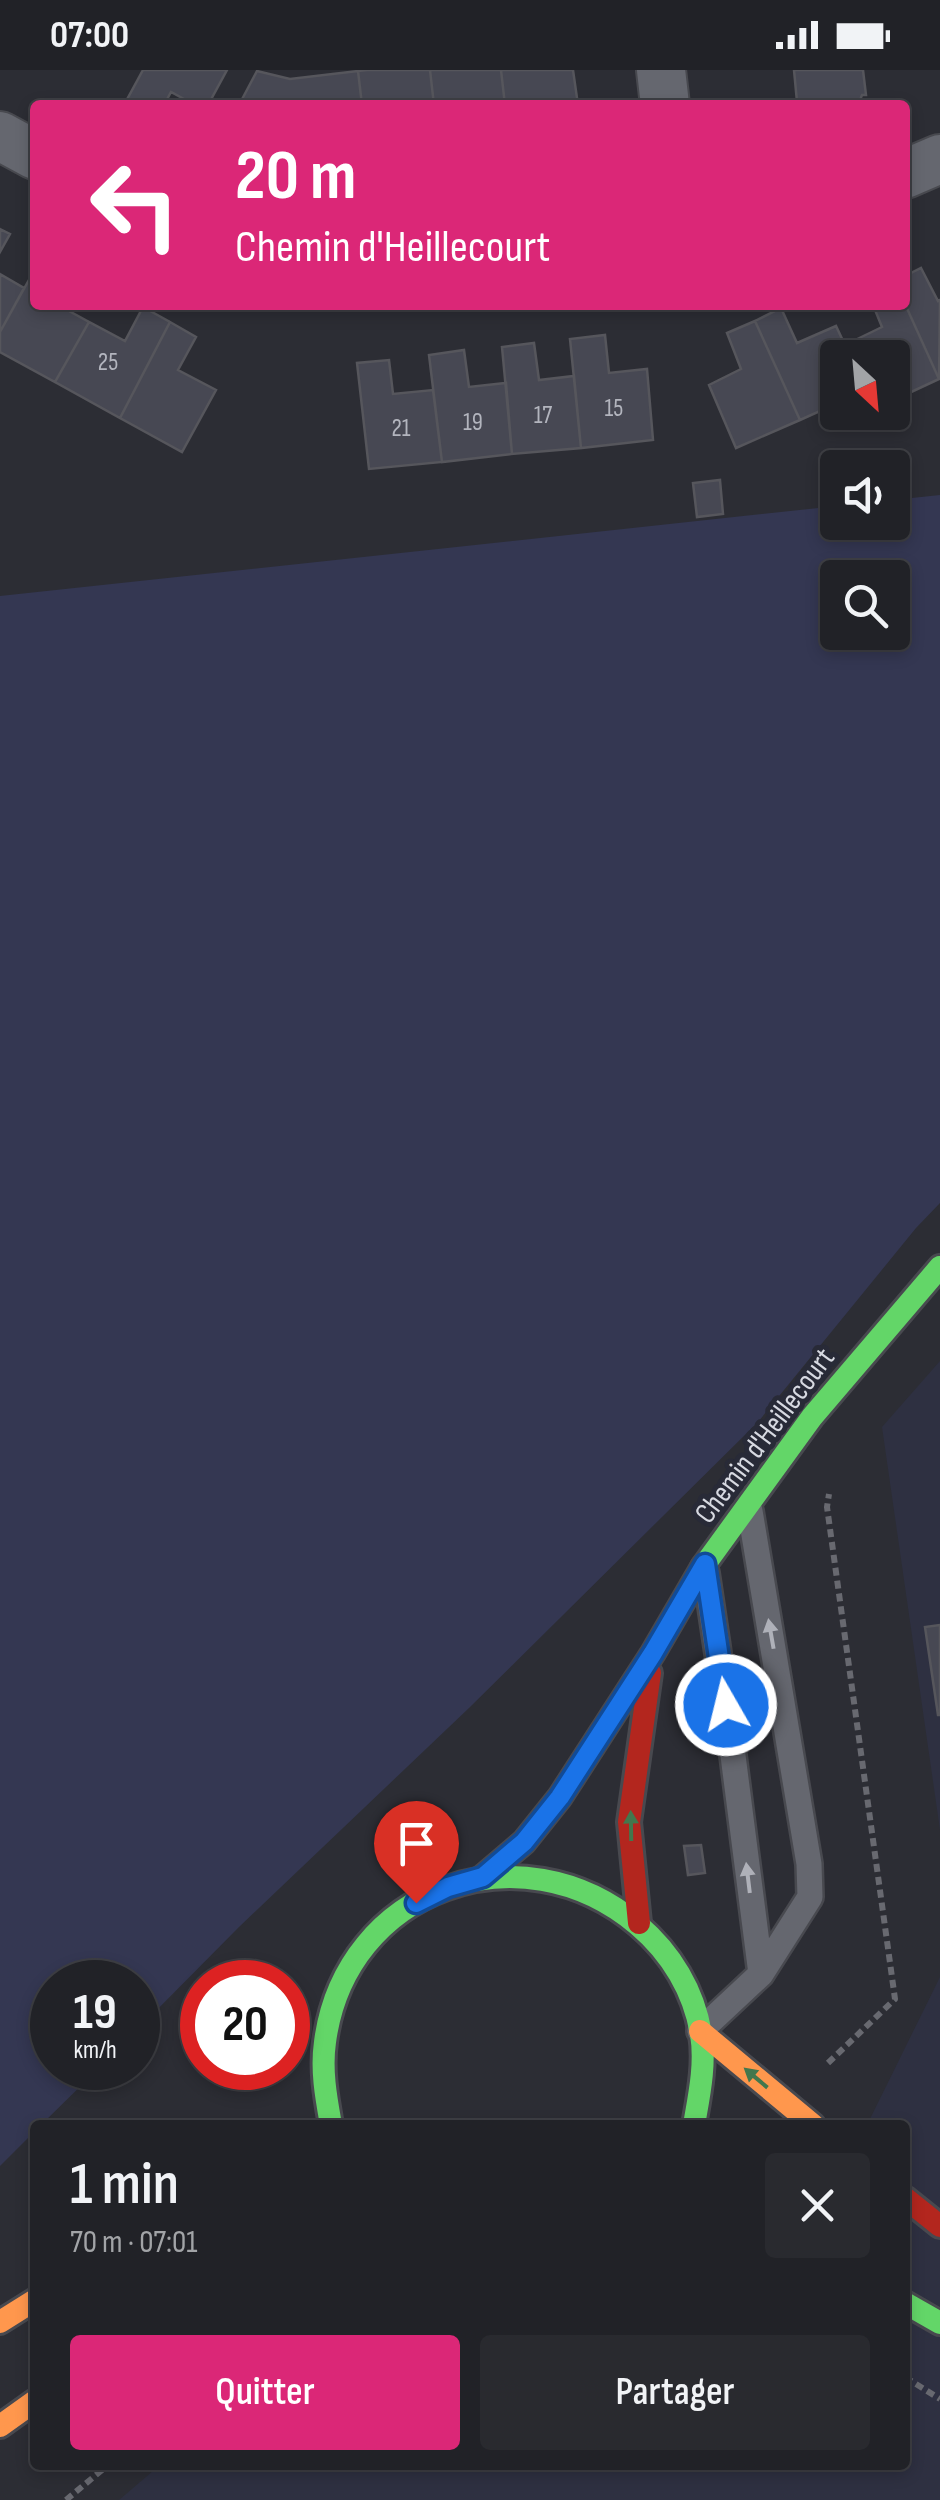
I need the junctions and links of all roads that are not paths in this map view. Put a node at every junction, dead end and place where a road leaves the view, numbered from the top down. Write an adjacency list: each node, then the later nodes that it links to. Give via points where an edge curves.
1 (661, 70): 2 (street)
2 (664, 100)
3 (0, 136): 4 (street)
4 (30, 152)
5 (940, 159): 6 (street)
6 (910, 172)
7 (940, 1267): 8 (main road, Chemin d'Heillecourt)
8 (749, 1504): 9 (main road, Chemin d'Heillecourt); 13 (lane, one-way to 8, via 810,1897)
9 (705, 1564): 10 (main road, Chemin d'Heillecourt); 13 (lane, one-way to 9)
10 (653, 1653): 11 (main road, Chemin d'Heillecourt, via 560,1797 524,1842); 12 (main road, Chemin d'Heillecourt, one-way to 10, via 629,1822)
11 (483, 1877): 12 (main road, via 566,1883); 15 (main road, via 448,1887 386,1924 342,1980 316,2092)
12 (639, 1923): 14 (main road, via 688,1991)
13 (761, 1974): 14 (lane)
14 (700, 2031): 16 (main road, via 703,2080); 17 (main road, one-way to 14)
15 (329, 2120)
16 (695, 2120)
17 (807, 2120)
18 (910, 2202): 19 (main road)
19 (940, 2226)
20 (30, 2303): 22 (main road)
21 (910, 2306): 23 (main road)
22 (0, 2322)
23 (940, 2322)
24 (30, 2405): 25 (main road)
25 (0, 2426)

